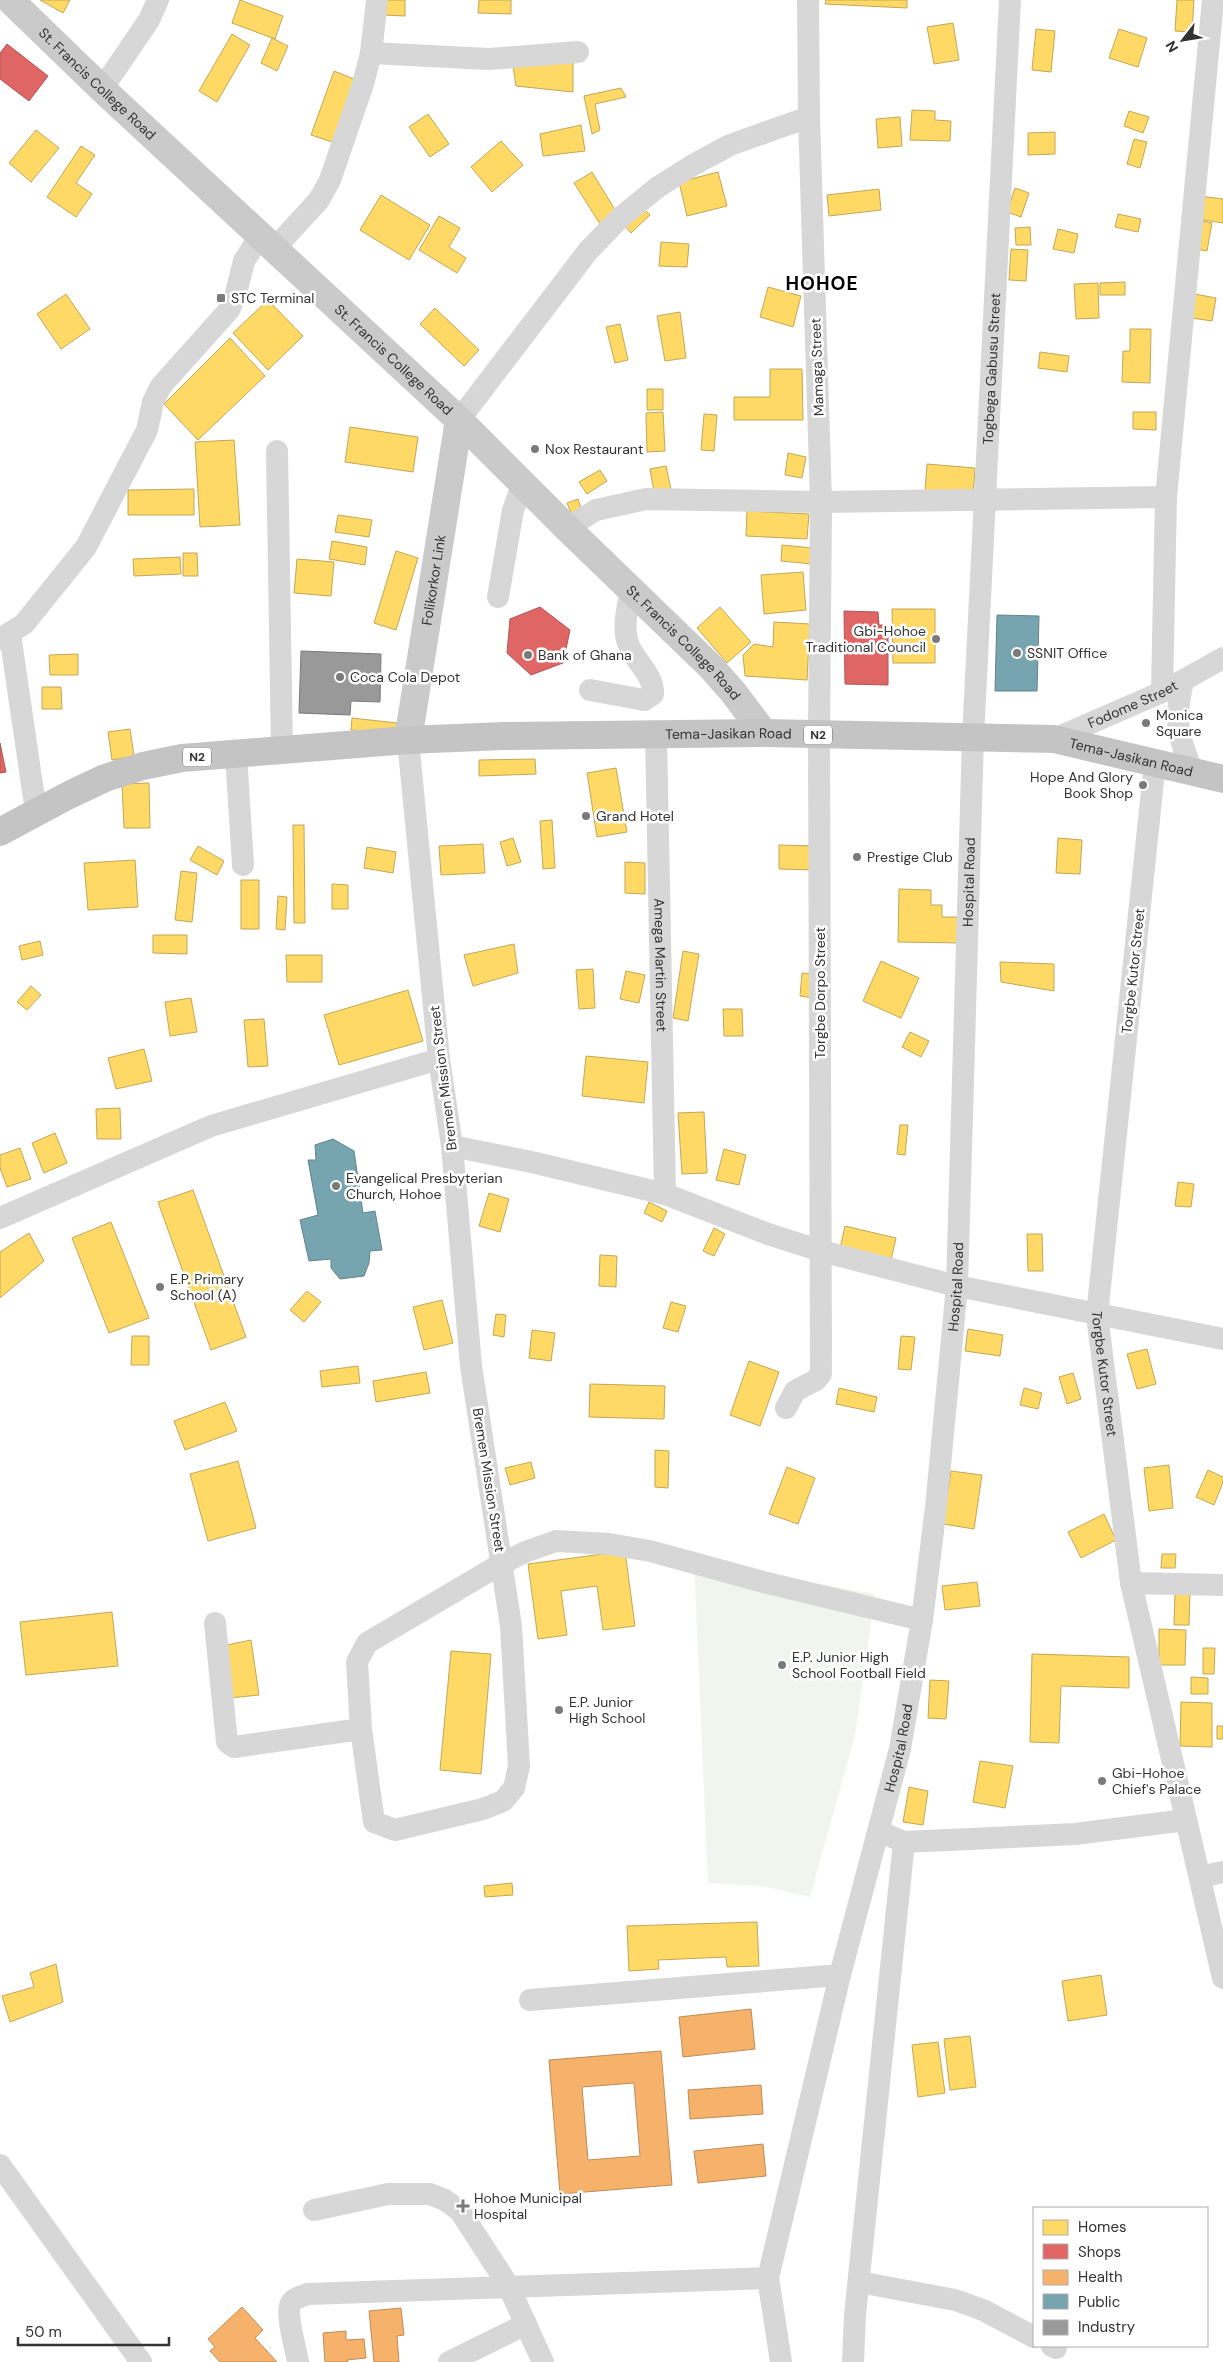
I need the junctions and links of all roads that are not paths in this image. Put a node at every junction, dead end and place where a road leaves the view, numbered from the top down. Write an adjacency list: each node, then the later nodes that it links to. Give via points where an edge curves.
1 (10, 0): 9 (main road, St. Francis College Road)
2 (158, 0): 9 (street, via 149,20)
3 (377, 0): 8 (street)
4 (808, 0): 10 (street, Mamaga Street)
5 (1010, 0): 16 (street, Togbega Gabusu Street)
6 (1213, 0): 15 (street)
7 (578, 52): 8 (street, via 490,59)
8 (370, 53): 11 (street, via 363,84 330,180 319,200)
9 (102, 89): 11 (main road, St. Francis College Road)
10 (809, 117): 12 (street, via 730,145 658,187 621,217 588,251); 17 (street, Mamaga Street)
11 (267, 242): 12 (main road, St. Francis College Road); 21 (street, via 244,261 229,310 161,386 153,402 147,430 86,547 24,624)
12 (459, 420): 14 (main road, St. Francis College Road); 31 (main road, Folikorkor Link)
13 (277, 452): 32 (street)
14 (523, 484): 18 (main road, St. Francis College Road); 20 (street, via 513,510)
15 (1166, 497): 16 (street); 25 (street)
16 (984, 501): 17 (street); 29 (street, Togbega Gabusu Street)
17 (821, 502): 18 (street, via 646,499 596,510); 28 (street, Mamaga Street)
18 (567, 528): 19 (main road, St. Francis College Road)
19 (630, 589): 24 (street, via 624,630 628,645 654,685 653,694 644,700); 26 (main road, St. Francis College Road, via 711,666)
20 (498, 597)
21 (5, 636): 37 (street)
22 (1223, 658): 23 (street, Fodome Street)
23 (1183, 681): 25 (street, Fodome Street); 35 (street, Fodome Street, via 1177,724 1180,742)
24 (590, 690)
25 (1162, 692): 30 (street, Fodome Street)
26 (764, 734): 27 (highway, Tema-Jasikan Road / N2); 28 (highway, Tema-Jasikan Road / N2)
27 (656, 735): 31 (highway, Tema-Jasikan Road / N2); 42 (street, Amega Martin Street)
28 (819, 735): 29 (highway, Tema-Jasikan Road / N2); 44 (street, Torgbe Dorpo Street)
29 (973, 737): 30 (highway, Tema-Jasikan Road / N2); 45 (street, Hospital Road)
30 (1054, 739): 34 (highway, Tema-Jasikan Road / N2)
31 (408, 740): 32 (highway, N2); 40 (street, Bremen Mission Street)
32 (282, 750): 33 (highway, N2)
33 (236, 754): 37 (highway, N2, via 182,758 143,766 105,778); 39 (street)
34 (1155, 762): 35 (highway, Tema-Jasikan Road / N2); 46 (street, Torgbe Kutor Street)
35 (1192, 770): 36 (highway, Tema-Jasikan Road / N2)
36 (1223, 779)
37 (36, 812): 38 (highway, N2)
38 (0, 832)
39 (243, 865)
40 (439, 1059): 41 (street, Bremen Mission Street); 43 (street, via 211,1126)
41 (452, 1146): 42 (street); 49 (street, Bremen Mission Street, via 471,1366)
42 (665, 1194): 44 (street)
43 (0, 1218)
44 (821, 1251): 45 (street); 48 (street, Torgbe Dorpo Street, via 821,1374 796,1391)
45 (956, 1286): 46 (street); 52 (street, Hospital Road)
46 (1096, 1315): 47 (street); 50 (street, Torgbe Kutor Street)
47 (1223, 1339)
48 (786, 1408)
49 (501, 1564): 52 (street, Bremen Mission Street, via 556,1541 609,1544 650,1551); 54 (street, Bremen Mission Street, via 367,1643 357,1662); 54 (street, Bremen Mission Street, via 511,1626 519,1766 514,1788 503,1801 395,1830 381,1827 374,1822)
50 (1131, 1583): 51 (street); 55 (street, Torgbe Kutor Street)
51 (1223, 1585)
52 (922, 1620): 56 (street, Hospital Road, via 900,1749)
53 (215, 1623): 54 (street, via 227,1742 234,1747)
54 (361, 1729)
55 (1186, 1820): 57 (street, via 1075,1834); 59 (street, Torgbe Kutor Street)
56 (878, 1830): 57 (street); 60 (street, Hospital Road)
57 (904, 1842): 66 (street)
58 (1223, 1872): 59 (street)
59 (1200, 1876): 61 (street, Torgbe Kutor Street)
60 (840, 1975): 62 (street); 65 (street, Hospital Road)
61 (1223, 1978)
62 (530, 2000)
63 (0, 2165): 70 (street)
64 (314, 2210): 67 (street, via 388,2194 430,2194 460,2210)
65 (768, 2278): 67 (street); 74 (street)
66 (859, 2282): 69 (street, via 956,2300 983,2310); 75 (street)
67 (508, 2286): 68 (street); 71 (street, via 299,2296 291,2303 289,2313)
68 (526, 2324): 72 (street); 73 (street)
69 (1033, 2336)
70 (141, 2362)
71 (298, 2362)
72 (450, 2362)
73 (543, 2362)
74 (782, 2362)
75 (853, 2362)

